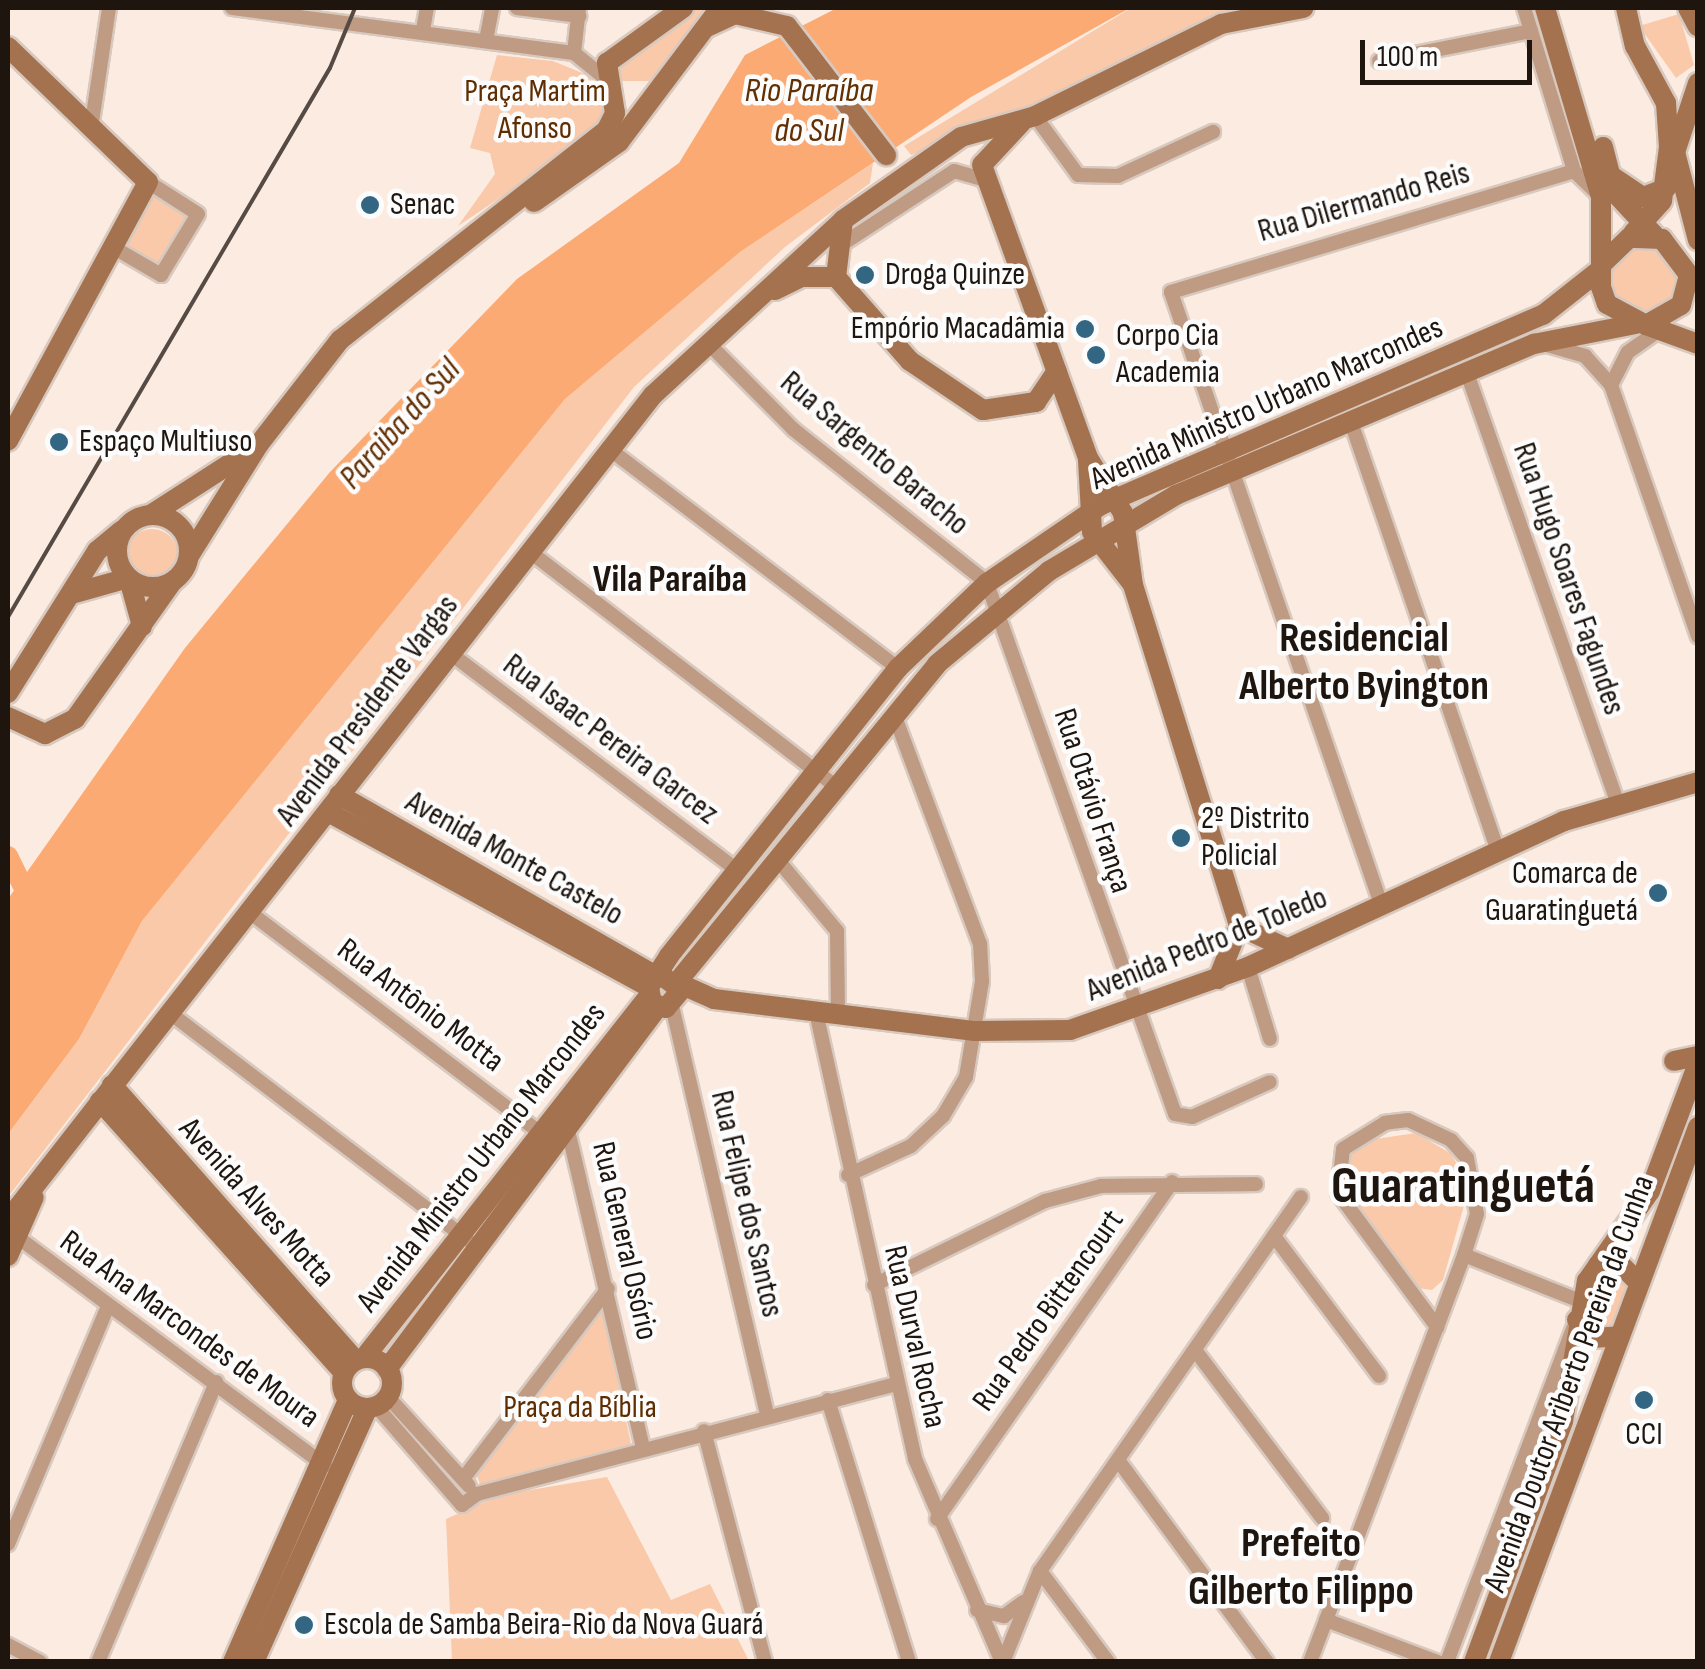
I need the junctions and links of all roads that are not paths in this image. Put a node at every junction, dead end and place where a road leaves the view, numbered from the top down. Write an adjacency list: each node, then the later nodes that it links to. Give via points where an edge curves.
1 (110, 8): 29 (street)
2 (232, 8): 17 (street)
3 (427, 8): 17 (street)
4 (492, 8): 19 (street)
5 (517, 8): 14 (street)
6 (683, 8): 24 (street, via 620,46)
7 (720, 8): 20 (street)
8 (1304, 8): 28 (street, via 1221,24)
9 (1524, 8): 18 (street)
10 (1545, 8): 31 (street)
11 (1558, 8): 31 (street)
12 (1626, 8): 26 (street, via 1634,46)
13 (1688, 8): 16 (street)
14 (579, 12): 22 (street)
15 (788, 21): 20 (street, via 735,14); 33 (street)
16 (1698, 26)
17 (423, 30): 19 (street)
18 (1532, 31): 23 (street); 34 (street)
19 (486, 40): 22 (street)
20 (688, 43): 25 (street)
21 (8, 47): 29 (street)
22 (574, 52): 24 (street)
23 (1379, 61)
24 (606, 79): 25 (street, via 630,94); 42 (street, via 615,113 606,131)
25 (663, 83): 42 (street, via 592,166)
26 (1660, 84): 27 (street); 38 (street)
27 (1697, 84): 44 (street, via 1676,152)
28 (1030, 117): 30 (street, via 1078,175 1118,176); 32 (street); 35 (street)
29 (92, 122): 37 (street)
30 (1213, 132)
31 (1594, 139): 36 (street); 40 (street)
32 (940, 151): 33 (street); 35 (street, via 964,146); 39 (street, Avenida Presidente Vargas)
33 (884, 154): 39 (street)
34 (1574, 171): 40 (street); 65 (street, Rua Dilermando Reis, via 1171,292)
35 (984, 173): 46 (street, via 954,171); 56 (street)
36 (1610, 173): 38 (street, via 1632,195); 43 (street)
37 (148, 182): 45 (street); 45 (street, via 198,214 161,275)
38 (1666, 188): 43 (street)
39 (880, 190): 41 (street, Avenida Presidente Vargas)
40 (1601, 197): 48 (street)
41 (843, 220): 46 (street); 50 (street, Avenida Presidente Vargas)
42 (496, 221): 63 (street, via 340,340)
43 (1646, 235): 47 (street); 48 (street); 52 (street, via 1689,275 1681,305)
44 (1698, 240)
45 (110, 246): 62 (street)
46 (836, 249): 49 (street)
47 (1698, 253)
48 (1603, 265): 52 (street, via 1607,304); 65 (street, Avenida Ministro Urbano Marcondes, via 1542,315)
49 (836, 277): 50 (street, Avenida Presidente Vargas, via 802,276); 59 (street, via 874,328 959,396 983,410)
50 (765, 296): 55 (street, Avenida Presidente Vargas)
51 (1698, 307): 52 (street, Avenida Ministro Urbano Marcondes)
52 (1649, 326): 53 (street, Avenida Ministro Urbano Marcondes); 54 (street); 58 (street)
53 (1534, 344): 57 (street, Avenida Ministro Urbano Marcondes); 58 (street, via 1584,356)
54 (1698, 344)
55 (710, 345): 64 (street, Avenida Presidente Vargas); 78 (street, Rua Sargento Baracho, via 793,429)
56 (1057, 371): 59 (street); 60 (street)
57 (1467, 372): 61 (street, Avenida Ministro Urbano Marcondes); 92 (street, Rua Hugo Soares Fagundes)
58 (1611, 385): 83 (street)
59 (1036, 402): 60 (street)
60 (1074, 421): 66 (street)
61 (1351, 422): 67 (street, Avenida Ministro Urbano Marcondes); 94 (street)
62 (8, 441)
63 (258, 444): 69 (street); 75 (street)
64 (608, 448): 74 (street, Avenida Presidente Vargas); 85 (street)
65 (1226, 450): 67 (street); 68 (street, Avenida Ministro Urbano Marcondes)
66 (1088, 458): 68 (street); 70 (street)
67 (1234, 472): 72 (street, Avenida Ministro Urbano Marcondes); 97 (street)
68 (1114, 502): 70 (street, Avenida Ministro Urbano Marcondes); 72 (street)
69 (152, 514): 71 (street); 75 (street, via 176,522)
70 (1091, 516): 73 (street); 78 (street, Avenida Ministro Urbano Marcondes)
71 (123, 530): 76 (street, via 116,550); 80 (street)
72 (1124, 531): 73 (street, Avenida Ministro Urbano Marcondes); 79 (street)
73 (1100, 541): 79 (street); 81 (street, Avenida Ministro Urbano Marcondes)
74 (529, 551): 84 (street, Avenida Presidente Vargas); 89 (street)
75 (189, 556): 77 (street)
76 (129, 578): 77 (street, via 150,588); 80 (street, via 91,582); 82 (street)
77 (172, 582): 82 (street)
78 (987, 582): 81 (street, Rua Sargento Baracho); 85 (street, Avenida Ministro Urbano Marcondes)
79 (1133, 585): 99 (street)
80 (64, 598): 86 (street)
81 (999, 608): 87 (street, Avenida Ministro Urbano Marcondes); 105 (street, Rua Otávio França)
82 (142, 626): 88 (street, via 75,719 36,732)
83 (1698, 636)
84 (450, 652): 93 (street, Avenida Presidente Vargas); 96 (street, Rua Isaac Pereira Garcez)
85 (898, 668): 89 (street, Avenida Ministro Urbano Marcondes)
86 (8, 694)
87 (894, 714): 91 (street, Avenida Ministro Urbano Marcondes); 108 (street, via 980,944)
88 (8, 717)
89 (816, 771): 91 (street); 96 (street, Avenida Ministro Urbano Marcondes)
90 (1698, 782): 92 (street, Avenida Pedro de Toledo)
91 (836, 786): 95 (street, Avenida Ministro Urbano Marcondes)
92 (1618, 803): 94 (street, Avenida Pedro de Toledo)
93 (333, 804): 98 (street, Avenida Presidente Vargas); 103 (street, Avenida Monte Castelo)
94 (1498, 851): 97 (street, Avenida Pedro de Toledo)
95 (777, 858): 103 (street, Avenida Ministro Urbano Marcondes); 106 (street, via 837,931)
96 (737, 870): 103 (street, Avenida Ministro Urbano Marcondes)
97 (1382, 906): 100 (street, Avenida Pedro de Toledo)
98 (252, 914): 107 (street, Avenida Presidente Vargas); 116 (street, Rua Antônio Motta)
99 (1242, 934): 100 (street); 101 (street); 102 (street)
100 (1288, 949): 101 (street, Avenida Pedro de Toledo)
101 (1253, 965): 102 (street, Avenida Pedro de Toledo); 109 (street)
102 (1218, 979): 105 (street, Avenida Pedro de Toledo)
103 (664, 991): 104 (street, Avenida Pedro de Toledo); 114 (street, Avenida Ministro Urbano Marcondes); 141 (street, Rua Felipe dos Santos)
104 (816, 1012): 106 (street, Avenida Pedro de Toledo); 117 (street, Rua Durval Rocha)
105 (1134, 1012): 108 (street, Avenida Pedro de Toledo, via 1070,1030); 112 (street, Rua Otávio França, via 1175,1114 1192,1116)
106 (838, 1014): 108 (street, Avenida Pedro de Toledo)
107 (174, 1016): 113 (street, Avenida Presidente Vargas); 123 (street)
108 (976, 1031): 117 (street, via 966,1077 942,1116 912,1146)
109 (1270, 1039)
110 (1698, 1059): 111 (street); 125 (street, Avenida Doutor Ariberto Pereira da Cunha, via 1650,1190)
111 (1674, 1061)
112 (1270, 1082)
113 (106, 1093): 121 (street, Avenida Presidente Vargas, via 40,1180); 134 (street, Avenida Alves Motta)
114 (561, 1118): 116 (street, Avenida Ministro Urbano Marcondes); 128 (street, Rua General Osório)
115 (1698, 1127): 126 (street, Avenida Doutor Ariberto Pereira da Cunha)
116 (546, 1136): 123 (street, Avenida Ministro Urbano Marcondes)
117 (848, 1175): 127 (street, Rua Durval Rocha)
118 (1172, 1182): 119 (street); 127 (street, via 1044,1201); 149 (street, Rua Pedro Bittencourt)
119 (1256, 1184)
120 (1301, 1197): 122 (street)
121 (10, 1236): 129 (street, Rua Ana Marcondes de Moura)
122 (1274, 1236): 133 (street); 136 (street)
123 (466, 1239): 134 (street, Avenida Ministro Urbano Marcondes); 135 (street, Avenida Ministro Urbano Marcondes)
124 (1464, 1255): 130 (street); 131 (street); 131 (street, via 1476,1184 1451,1140 1408,1120 1358,1134 1343,1149 1338,1192)
125 (1598, 1265): 126 (street, via 1618,1263); 130 (street, Avenida Doutor Ariberto Pereira da Cunha)
126 (1640, 1283): 132 (street, Avenida Doutor Ariberto Pereira da Cunha)
127 (874, 1285): 138 (street, Rua Durval Rocha)
128 (608, 1289): 143 (street, Rua General Osório); 146 (street)
129 (108, 1306): 137 (street, Rua Ana Marcondes de Moura); 150 (street)
130 (1578, 1310): 132 (street, via 1593,1338); 167 (street, Avenida Doutor Ariberto Pereira da Cunha); 168 (street, Avenida Doutor Ariberto Pereira da Cunha, via 1563,1422)
131 (1437, 1327): 154 (street)
132 (1620, 1336): 169 (street, Avenida Doutor Ariberto Pereira da Cunha)
133 (1194, 1350): 144 (street); 148 (street)
134 (355, 1364): 135 (street); 140 (street)
135 (387, 1369): 140 (street)
136 (1379, 1376)
137 (216, 1382): 145 (street, Rua Ana Marcondes de Moura); 157 (street)
138 (897, 1384): 139 (street); 149 (street, Rua Durval Rocha)
139 (828, 1400): 141 (street); 161 (street)
140 (370, 1403): 145 (street); 146 (street); 147 (street, via 462,1505)
141 (766, 1414): 142 (street)
142 (704, 1431): 143 (street); 160 (street)
143 (643, 1448): 147 (street)
144 (1118, 1460): 151 (street); 164 (street)
145 (329, 1468): 158 (street); 159 (street)
146 (464, 1480): 147 (street)
147 (476, 1494)
148 (1322, 1518)
149 (937, 1520): 153 (street, Rua Durval Rocha)
150 (8, 1544)
151 (1040, 1570): 152 (street); 163 (street)
152 (1024, 1601): 153 (street, via 1004,1616); 162 (street)
153 (977, 1610): 162 (street, Rua Durval Rocha)
154 (1326, 1620): 165 (street); 166 (street)
155 (8, 1645): 156 (street)
156 (40, 1662)
157 (98, 1662)
158 (233, 1662)
159 (254, 1662)
160 (765, 1662)
161 (909, 1662)
162 (1002, 1662)
163 (1108, 1662)
164 (1267, 1662)
165 (1310, 1662)
166 (1438, 1662)
167 (1448, 1662)
168 (1474, 1662)
169 (1499, 1662)

